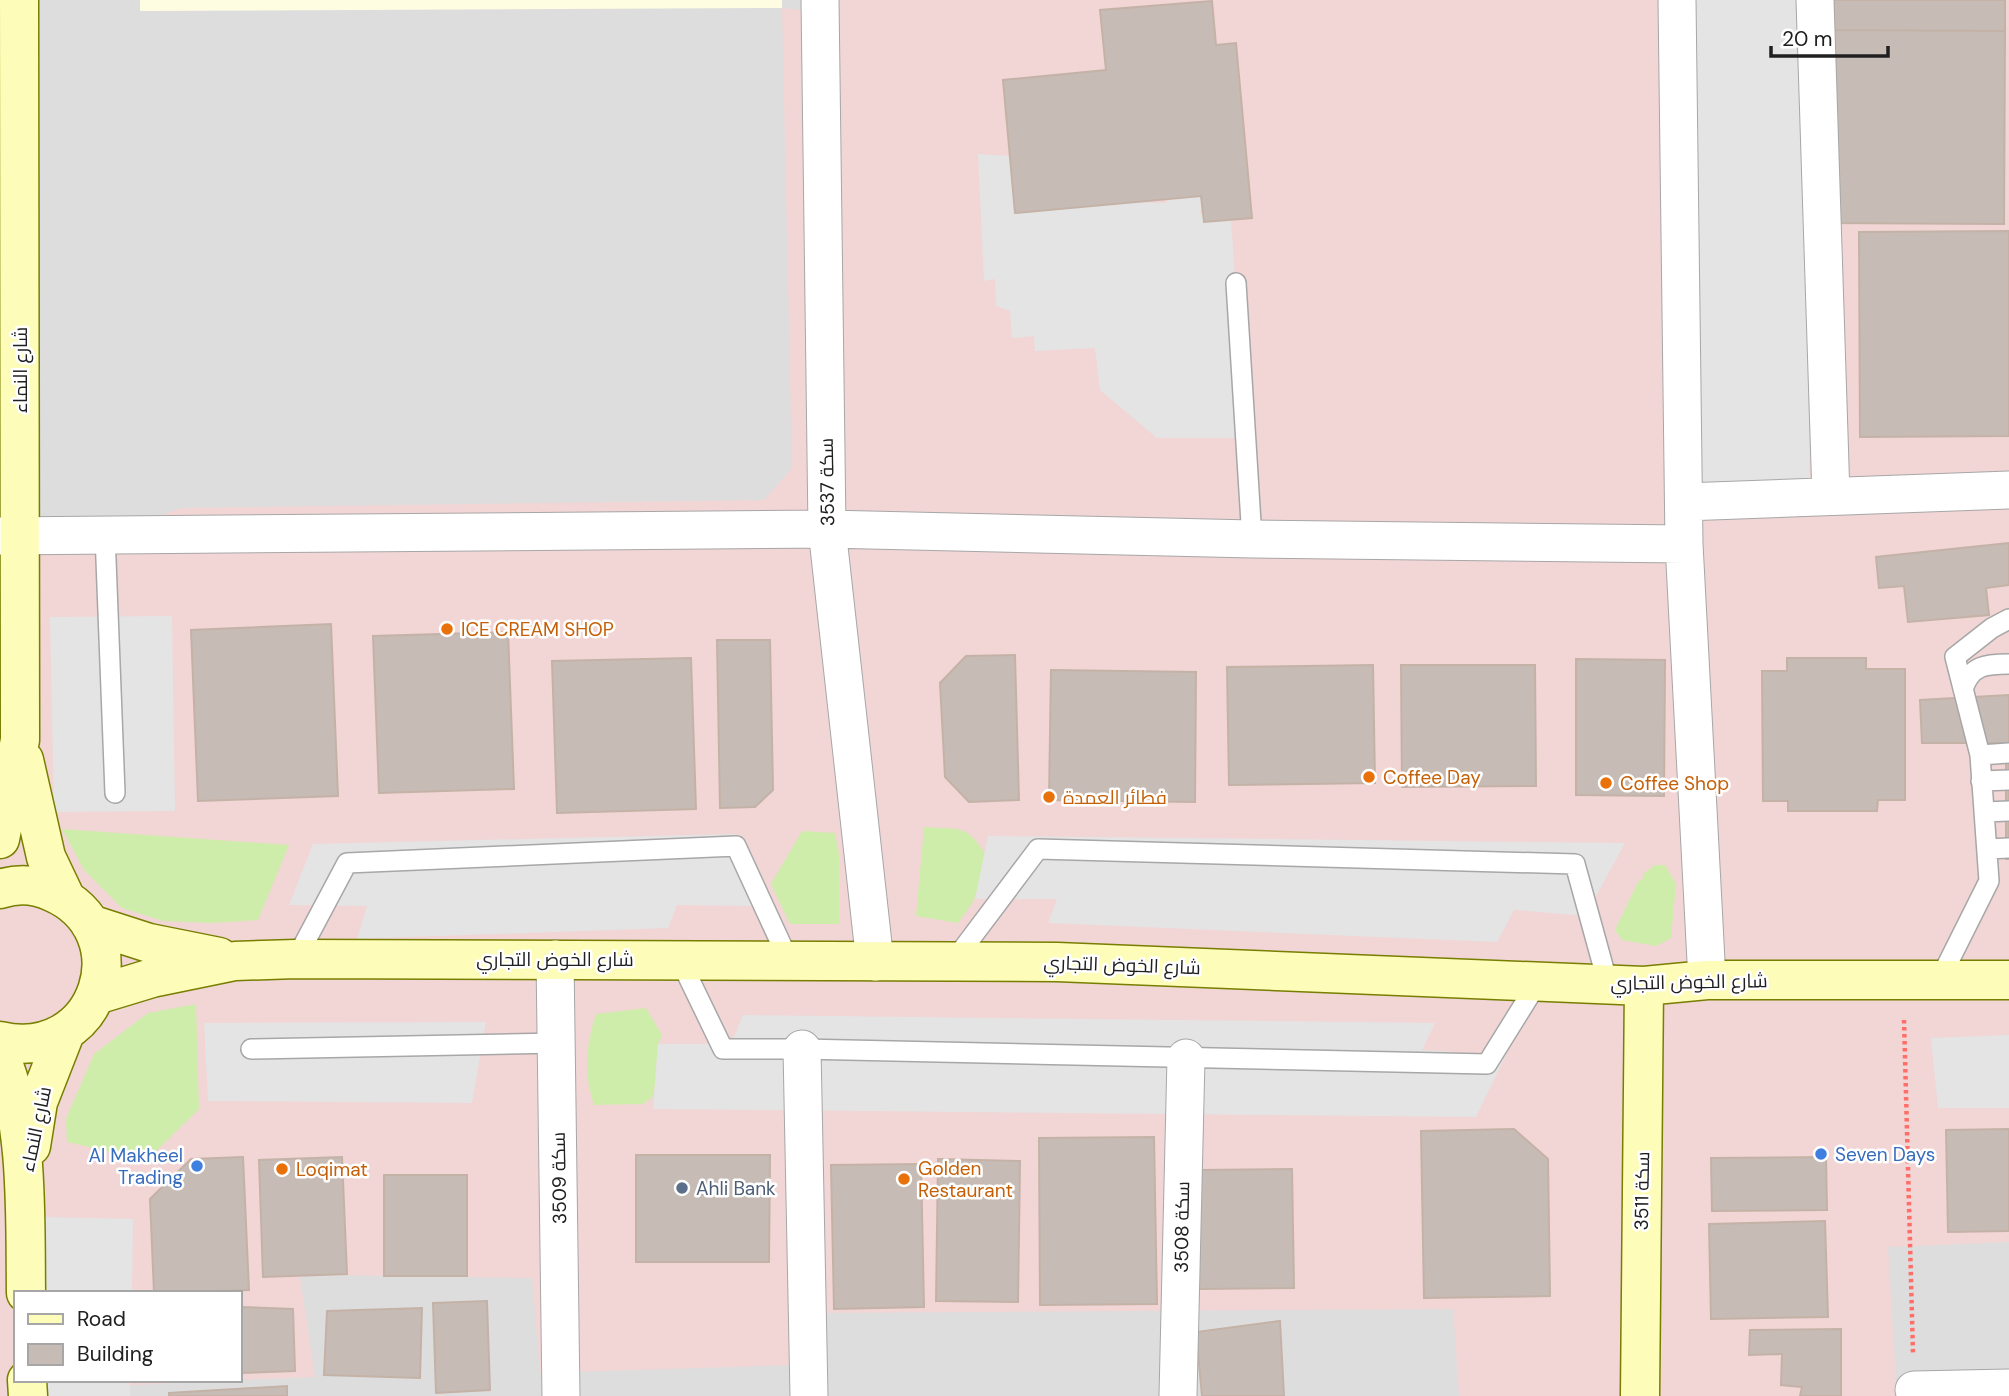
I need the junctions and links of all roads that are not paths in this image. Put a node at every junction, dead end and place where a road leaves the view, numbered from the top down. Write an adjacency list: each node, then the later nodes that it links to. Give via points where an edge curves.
1 (19, 0): 11 (street, شارع النماء)
2 (820, 0): 9 (street, سكة 3537)
3 (1677, 0): 8 (street)
4 (1815, 0): 7 (street)
5 (1237, 283): 12 (lane)
6 (2009, 490): 7 (street)
7 (1831, 496): 8 (street)
8 (1684, 502): 13 (street)
9 (827, 529): 10 (street); 12 (street); 38 (street, سكة 3537)
10 (105, 534): 11 (street); 22 (lane)
11 (10, 536): 17 (street, شارع النماء)
12 (1252, 539): 13 (street)
13 (1684, 544): 39 (street)
14 (2009, 619): 16 (lane, via 1955,657)
15 (2009, 664): 16 (lane, via 1985,664 1967,677)
16 (1963, 689): 19 (lane)
17 (20, 740): 25 (street, شارع النماء); 31 (street, شارع النماء, via 46,857)
18 (2009, 753): 19 (lane)
19 (1980, 755): 21 (lane)
20 (2009, 780): 21 (lane)
21 (1982, 781): 24 (lane)
22 (115, 793)
23 (2009, 811): 24 (lane)
24 (1984, 812): 27 (lane)
25 (0, 839)
26 (2009, 848): 27 (lane)
27 (1987, 849): 29 (lane)
28 (2009, 880): 29 (lane)
29 (1989, 881): 41 (lane)
30 (0, 889): 31 (street, شارع الخوض التجاري, via 40,887)
31 (78, 911): 35 (street, شارع الخوض التجاري, via 149,943); 44 (street, شارع النماء, via 100,946 102,971)
32 (296, 959): 33 (street, شارع الخوض التجاري); 35 (street, شارع الخوض التجاري); 36 (lane, via 347,863 736,846)
33 (555, 959): 34 (street, شارع الخوض التجاري); 47 (street, سكة 3509)
34 (680, 960): 36 (street, شارع الخوض التجاري); 49 (lane, via 723,1049)
35 (235, 961): 44 (street, شارع الخوض التجاري)
36 (789, 961): 38 (street, شارع الخوض التجاري)
37 (953, 961): 38 (street, شارع الخوض التجاري); 42 (street, شارع الخوض التجاري); 43 (lane, via 1038,849 1575,864)
38 (875, 962)
39 (1707, 980): 41 (street, شارع الخوض التجاري); 43 (street, شارع الخوض التجاري)
40 (2009, 980): 41 (street, شارع الخوض التجاري)
41 (1921, 981)
42 (1538, 982): 43 (street, شارع الخوض التجاري); 51 (lane, via 1487,1064)
43 (1626, 985): 59 (street, سكة 3511)
44 (96, 995): 45 (street, via 84,1016)
45 (65, 1033): 46 (street, via 42,1043); 52 (street, شارع النماء, via 38,1102)
46 (0, 1041)
47 (557, 1043): 48 (lane); 56 (street, سكة 3509)
48 (251, 1049)
49 (802, 1049): 51 (lane); 57 (street)
50 (0, 1056): 52 (street, شارع النماء, via 16,1109)
51 (1186, 1058): 58 (street, سكة 3508)
52 (24, 1186): 53 (street, شارع النماء)
53 (26, 1291)
54 (2009, 1388): 55 (street)
55 (1914, 1390)
56 (561, 1396)
57 (809, 1396)
58 (1178, 1396)
59 (1640, 1396)

